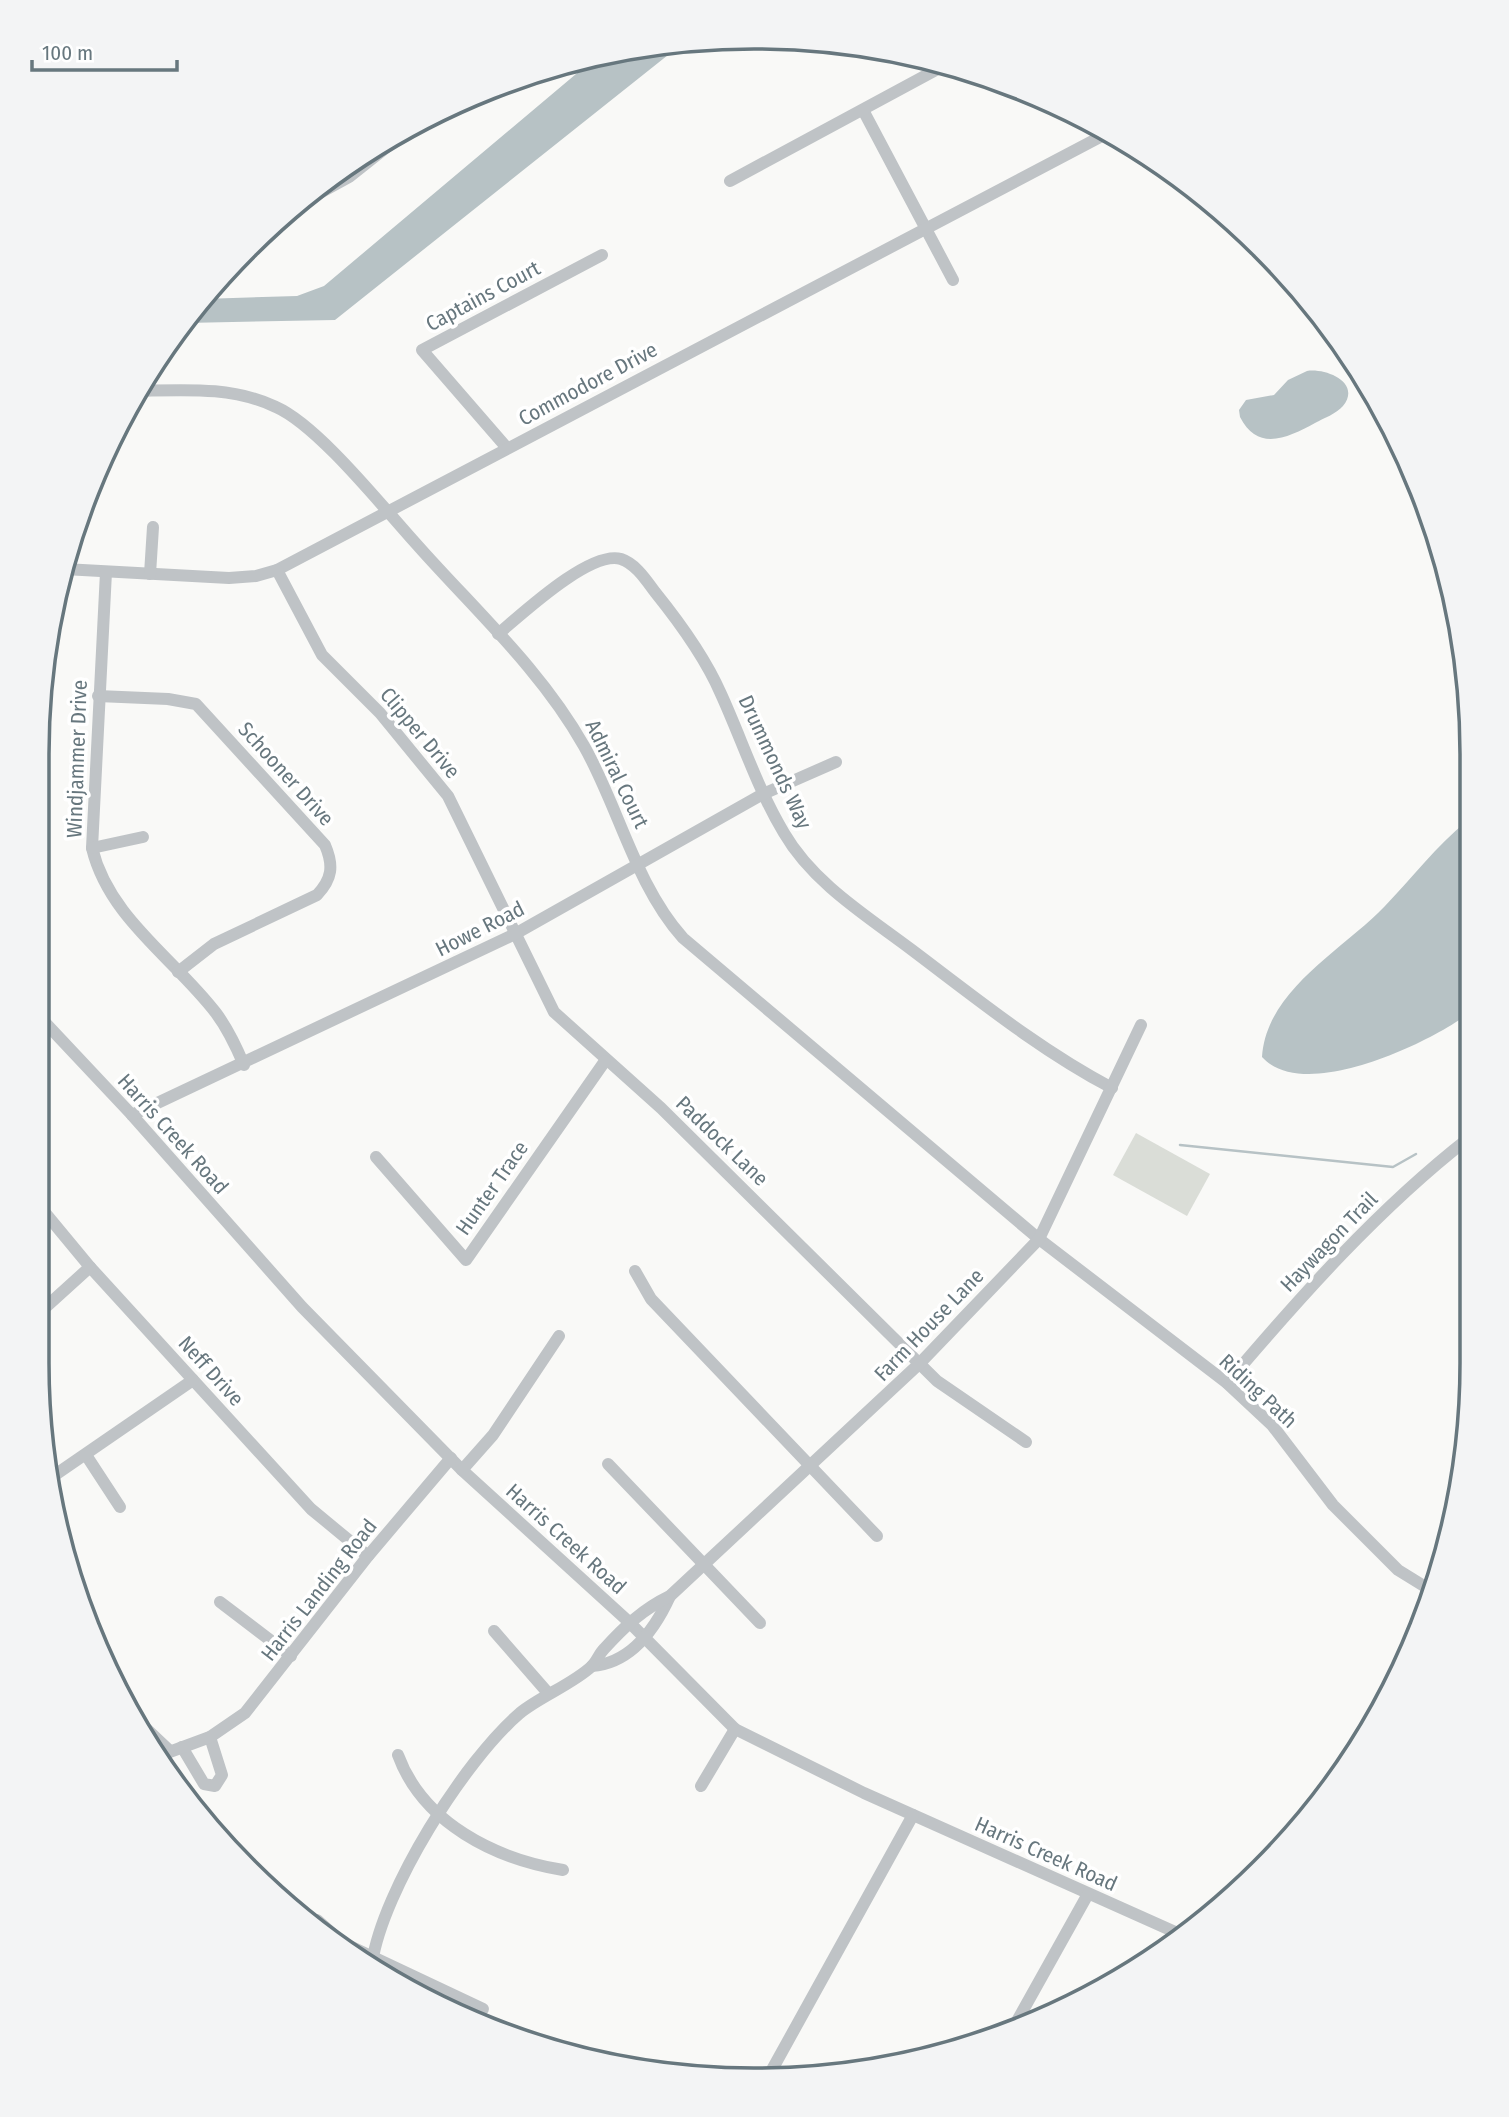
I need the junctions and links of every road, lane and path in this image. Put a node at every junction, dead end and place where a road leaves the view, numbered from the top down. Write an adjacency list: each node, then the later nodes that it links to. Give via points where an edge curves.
1 (932, 72): 2 (street)
2 (863, 110): 4 (street); 5 (street)
3 (1097, 139): 5 (street, Commodore Drive)
4 (730, 181)
5 (926, 227): 7 (street); 9 (street, Commodore Drive)
6 (602, 255): 9 (street, Captains Court, via 422,350)
7 (953, 280)
8 (151, 391): 10 (street, Admiral Court, via 209,390 255,397 280,408 301,422)
9 (508, 448): 10 (street, Commodore Drive)
10 (387, 512): 13 (street, Commodore Drive); 16 (street, Admiral Court)
11 (153, 527): 15 (street)
12 (74, 570): 14 (street, Commodore Drive)
13 (277, 570): 15 (street, Commodore Drive, via 229,578); 23 (street, Clipper Drive, via 322,655 380,713 448,796)
14 (106, 572): 15 (street, Commodore Drive); 17 (street, Windjammer Drive)
15 (150, 574)
16 (498, 634): 19 (street, Drummonds Way, via 587,567 608,558 624,560 639,572 703,660); 22 (street, Admiral Court, via 570,722)
17 (98, 696): 21 (street, Windjammer Drive); 24 (street, Schooner Drive, via 196,704 325,845 330,857 327,885 317,895 214,944)
18 (836, 762): 19 (street, Howe Road)
19 (763, 794): 22 (street, Howe Road); 29 (street, Drummonds Way, via 784,835 837,893 1027,1037)
20 (143, 837): 21 (street)
21 (92, 848): 24 (street, Windjammer Drive, via 106,888 119,908)
22 (639, 866): 23 (street, Howe Road); 34 (street, Admiral Court, via 660,909 683,938)
23 (515, 934): 27 (street, Paddock Lane, via 554,1012); 28 (street, Howe Road)
24 (178, 972): 28 (street, Windjammer Drive, via 229,1032)
25 (1141, 1025): 29 (street, Farm House Lane)
26 (49, 1027): 30 (street, Harris Creek Road)
27 (605, 1061): 32 (street, Hunter Trace, via 466,1260); 39 (street, Paddock Lane, via 661,1108)
28 (244, 1065): 30 (street, Howe Road)
29 (1112, 1088): 34 (street, Farm House Lane)
30 (132, 1115): 44 (street, Harris Creek Road, via 302,1307)
31 (1460, 1145): 41 (street, Haywagon Trail, via 1422,1175 1282,1318)
32 (376, 1157)
33 (49, 1217): 35 (street, Neff Drive)
34 (1039, 1239): 39 (street, Farm House Lane); 41 (street, Riding Path)
35 (90, 1267): 37 (street); 40 (street, Neff Drive)
36 (635, 1271): 46 (street, via 650,1299)
37 (49, 1304)
38 (559, 1336): 47 (street, via 493,1435)
39 (919, 1364): 42 (street, Paddock Lane); 46 (street, Farm House Lane)
40 (194, 1380): 43 (street); 51 (street, Neff Drive, via 312,1509)
41 (1227, 1383): 53 (street, Riding Path, via 1272,1425 1352,1524 1398,1570)
42 (1026, 1442)
43 (86, 1455): 48 (street); 49 (street)
44 (451, 1458): 47 (street, Harris Creek Road); 51 (street, Harris Landing Road)
45 (608, 1464): 52 (street)
46 (812, 1466): 50 (street); 52 (street, Farm House Lane)
47 (463, 1471): 56 (street, Harris Creek Road)
48 (58, 1473)
49 (120, 1507)
50 (877, 1536)
51 (368, 1556): 60 (street, Harris Landing Road)
52 (704, 1565): 54 (street, Farm House Lane); 57 (street)
53 (1424, 1586)
54 (670, 1596): 56 (street, Farm House Lane); 59 (street, Farm House Lane)
55 (220, 1602): 60 (street)
56 (629, 1622): 59 (street, Harris Creek Road); 61 (street, Farm House Lane)
57 (760, 1623)
58 (494, 1631): 62 (street)
59 (644, 1638): 61 (street, Farm House Lane, via 609,1665); 63 (street, Harris Creek Road)
60 (290, 1656): 65 (street, Harris Landing Road, via 244,1713)
61 (592, 1666): 62 (street)
62 (548, 1693): 70 (street, via 488,1744)
63 (735, 1730): 69 (street); 71 (street, Harris Creek Road)
64 (155, 1733): 66 (street)
65 (210, 1737): 66 (street, Harris Landing Road); 66 (street, via 222,1775 215,1786 204,1784)
66 (176, 1749): 67 (street, Harris Landing Road)
67 (167, 1753)
68 (398, 1755): 70 (street, via 407,1779)
69 (701, 1786)
70 (439, 1812): 72 (street, via 492,1852); 75 (street, via 388,1906)
71 (913, 1815): 73 (street, Harris Creek Road); 79 (street)
72 (563, 1870)
73 (1088, 1894): 74 (street, Harris Creek Road); 78 (street)
74 (1172, 1931)
75 (373, 1955)
76 (405, 1975): 77 (street)
77 (482, 2009)
78 (1020, 2016)
79 (773, 2067)

